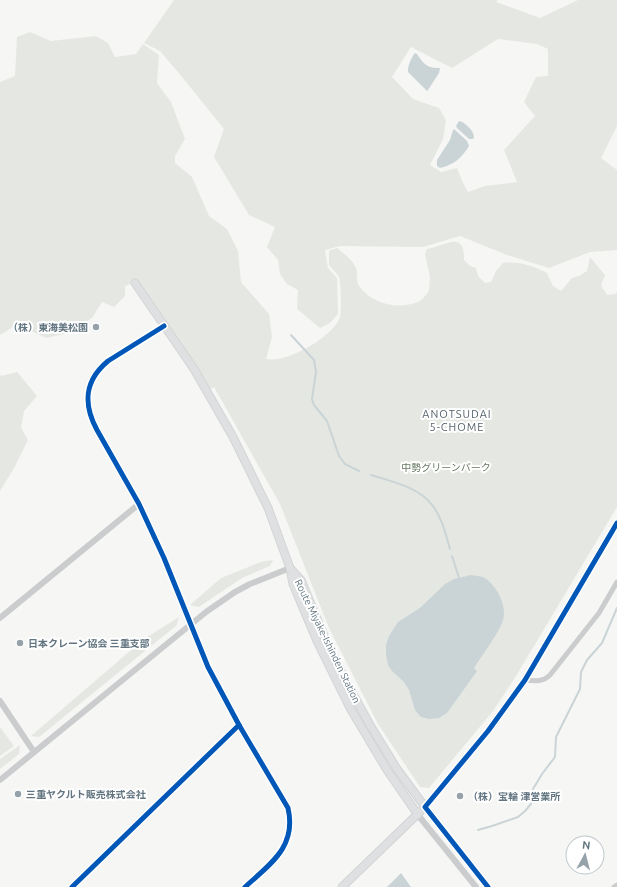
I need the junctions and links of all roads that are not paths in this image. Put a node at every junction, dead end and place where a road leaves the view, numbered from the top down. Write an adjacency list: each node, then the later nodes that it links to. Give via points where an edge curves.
1 (135, 283): 2 (main road, Route Miyake-Ishinden Station)
2 (164, 326): 3 (street, via 104,364 94,377 88,393 88,407 93,422); 5 (main road, Route Miyake-Ishinden Station, via 194,369 233,437 268,508)
3 (139, 504): 7 (street); 8 (street, via 164,558)
4 (617, 523): 9 (street)
5 (290, 568): 8 (street, via 235,592); 14 (main road, Route Miyake-Ishinden Station, via 301,580 328,645 366,718 397,769); 15 (main road, Route Miyake-Ishinden Station, via 293,584 317,641 350,708 387,770)
6 (617, 582): 9 (street, via 599,613 550,675 539,681)
7 (0, 618)
8 (190, 625): 11 (street, via 208,667); 12 (street)
9 (525, 680): 14 (street, via 488,731)
10 (0, 701): 12 (street)
11 (239, 725): 17 (street); 18 (street, via 286,804 290,818 289,836 284,848)
12 (34, 752): 13 (street)
13 (0, 780)
14 (425, 807): 15 (main road); 21 (street)
15 (418, 815): 19 (main road); 20 (street)
16 (617, 885): 22 (street)
17 (72, 887)
18 (245, 887)
19 (342, 887)
20 (476, 887)
21 (488, 887)
22 (614, 887)

